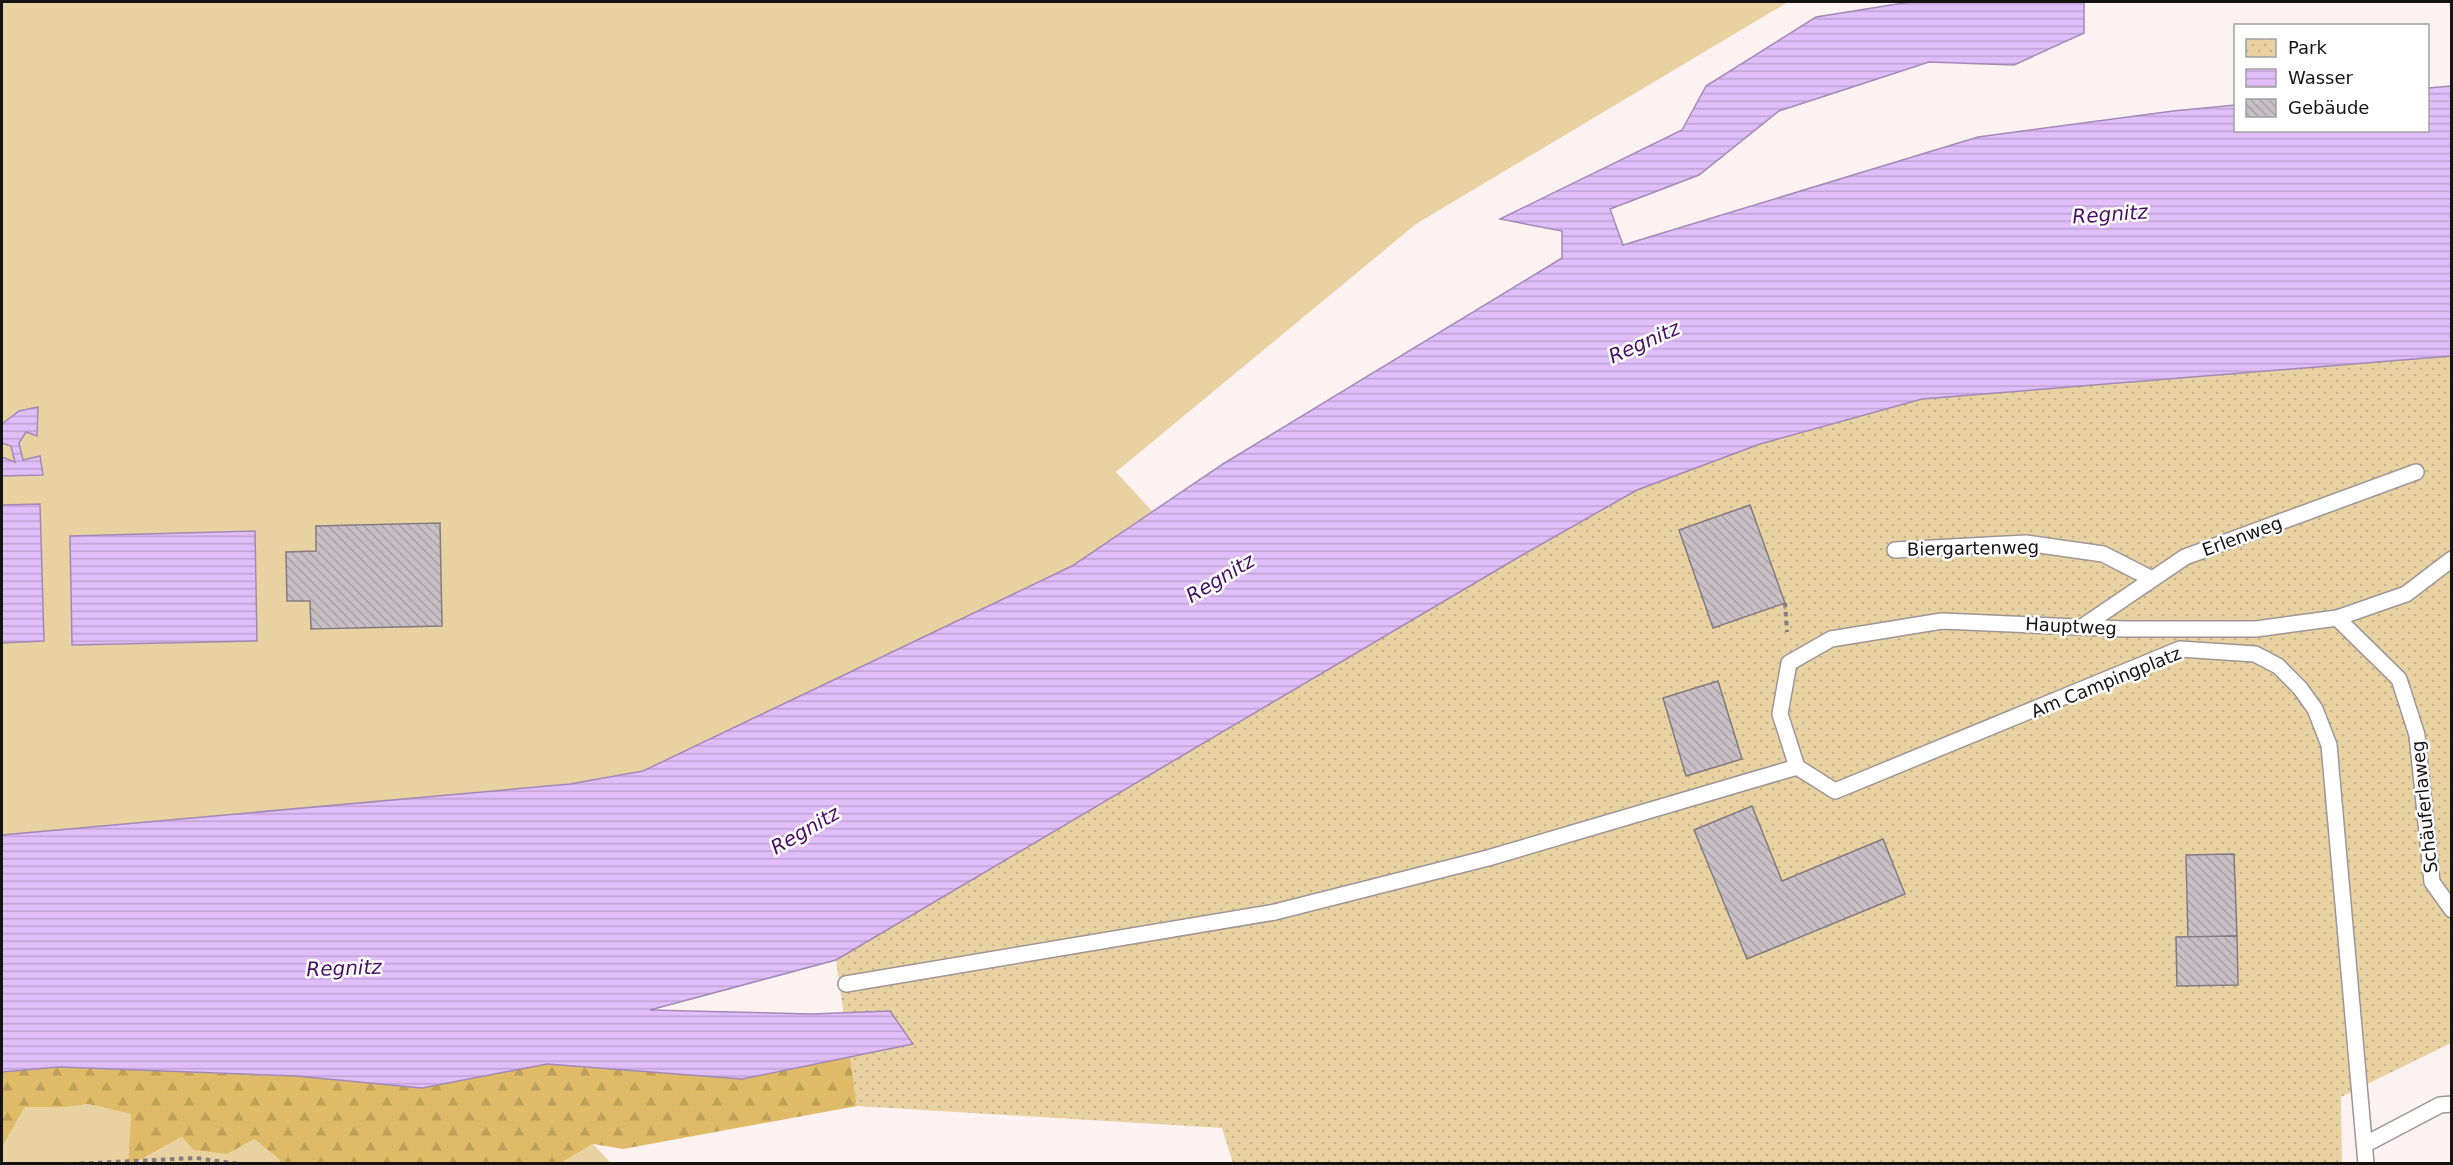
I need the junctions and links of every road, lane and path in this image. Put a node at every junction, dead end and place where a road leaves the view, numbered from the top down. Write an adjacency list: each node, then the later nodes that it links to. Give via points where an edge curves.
1 (2416, 472): 4 (lane, Erlenweg, via 2185,557)
2 (1895, 550): 4 (lane, Biergartenweg, via 2026,543 2103,554)
3 (2451, 559): 5 (lane, Hauptweg, via 2406,594)
4 (2152, 579): 6 (lane, Erlenweg)
5 (2337, 618): 6 (lane, Hauptweg, via 2256,629); 8 (lane, Schäuferlaweg, via 2399,679 2417,735 2432,882)
6 (2082, 627): 7 (lane, Hauptweg, via 1942,621 1831,639 1789,663 1780,714)
7 (1797, 767): 9 (lane, via 1488,858 1275,912); 11 (lane, Am Campingplatz, via 1834,791 2180,649 2255,654 2278,666 2315,709 2329,745)
8 (2451, 910)
9 (846, 984)
10 (2451, 1104): 11 (lane, via 2440,1105)
11 (2366, 1144): 14 (lane, Am Campingplatz)
12 (71, 1164): 13 (path, via 196,1158)
13 (239, 1164)
14 (2366, 1164)

